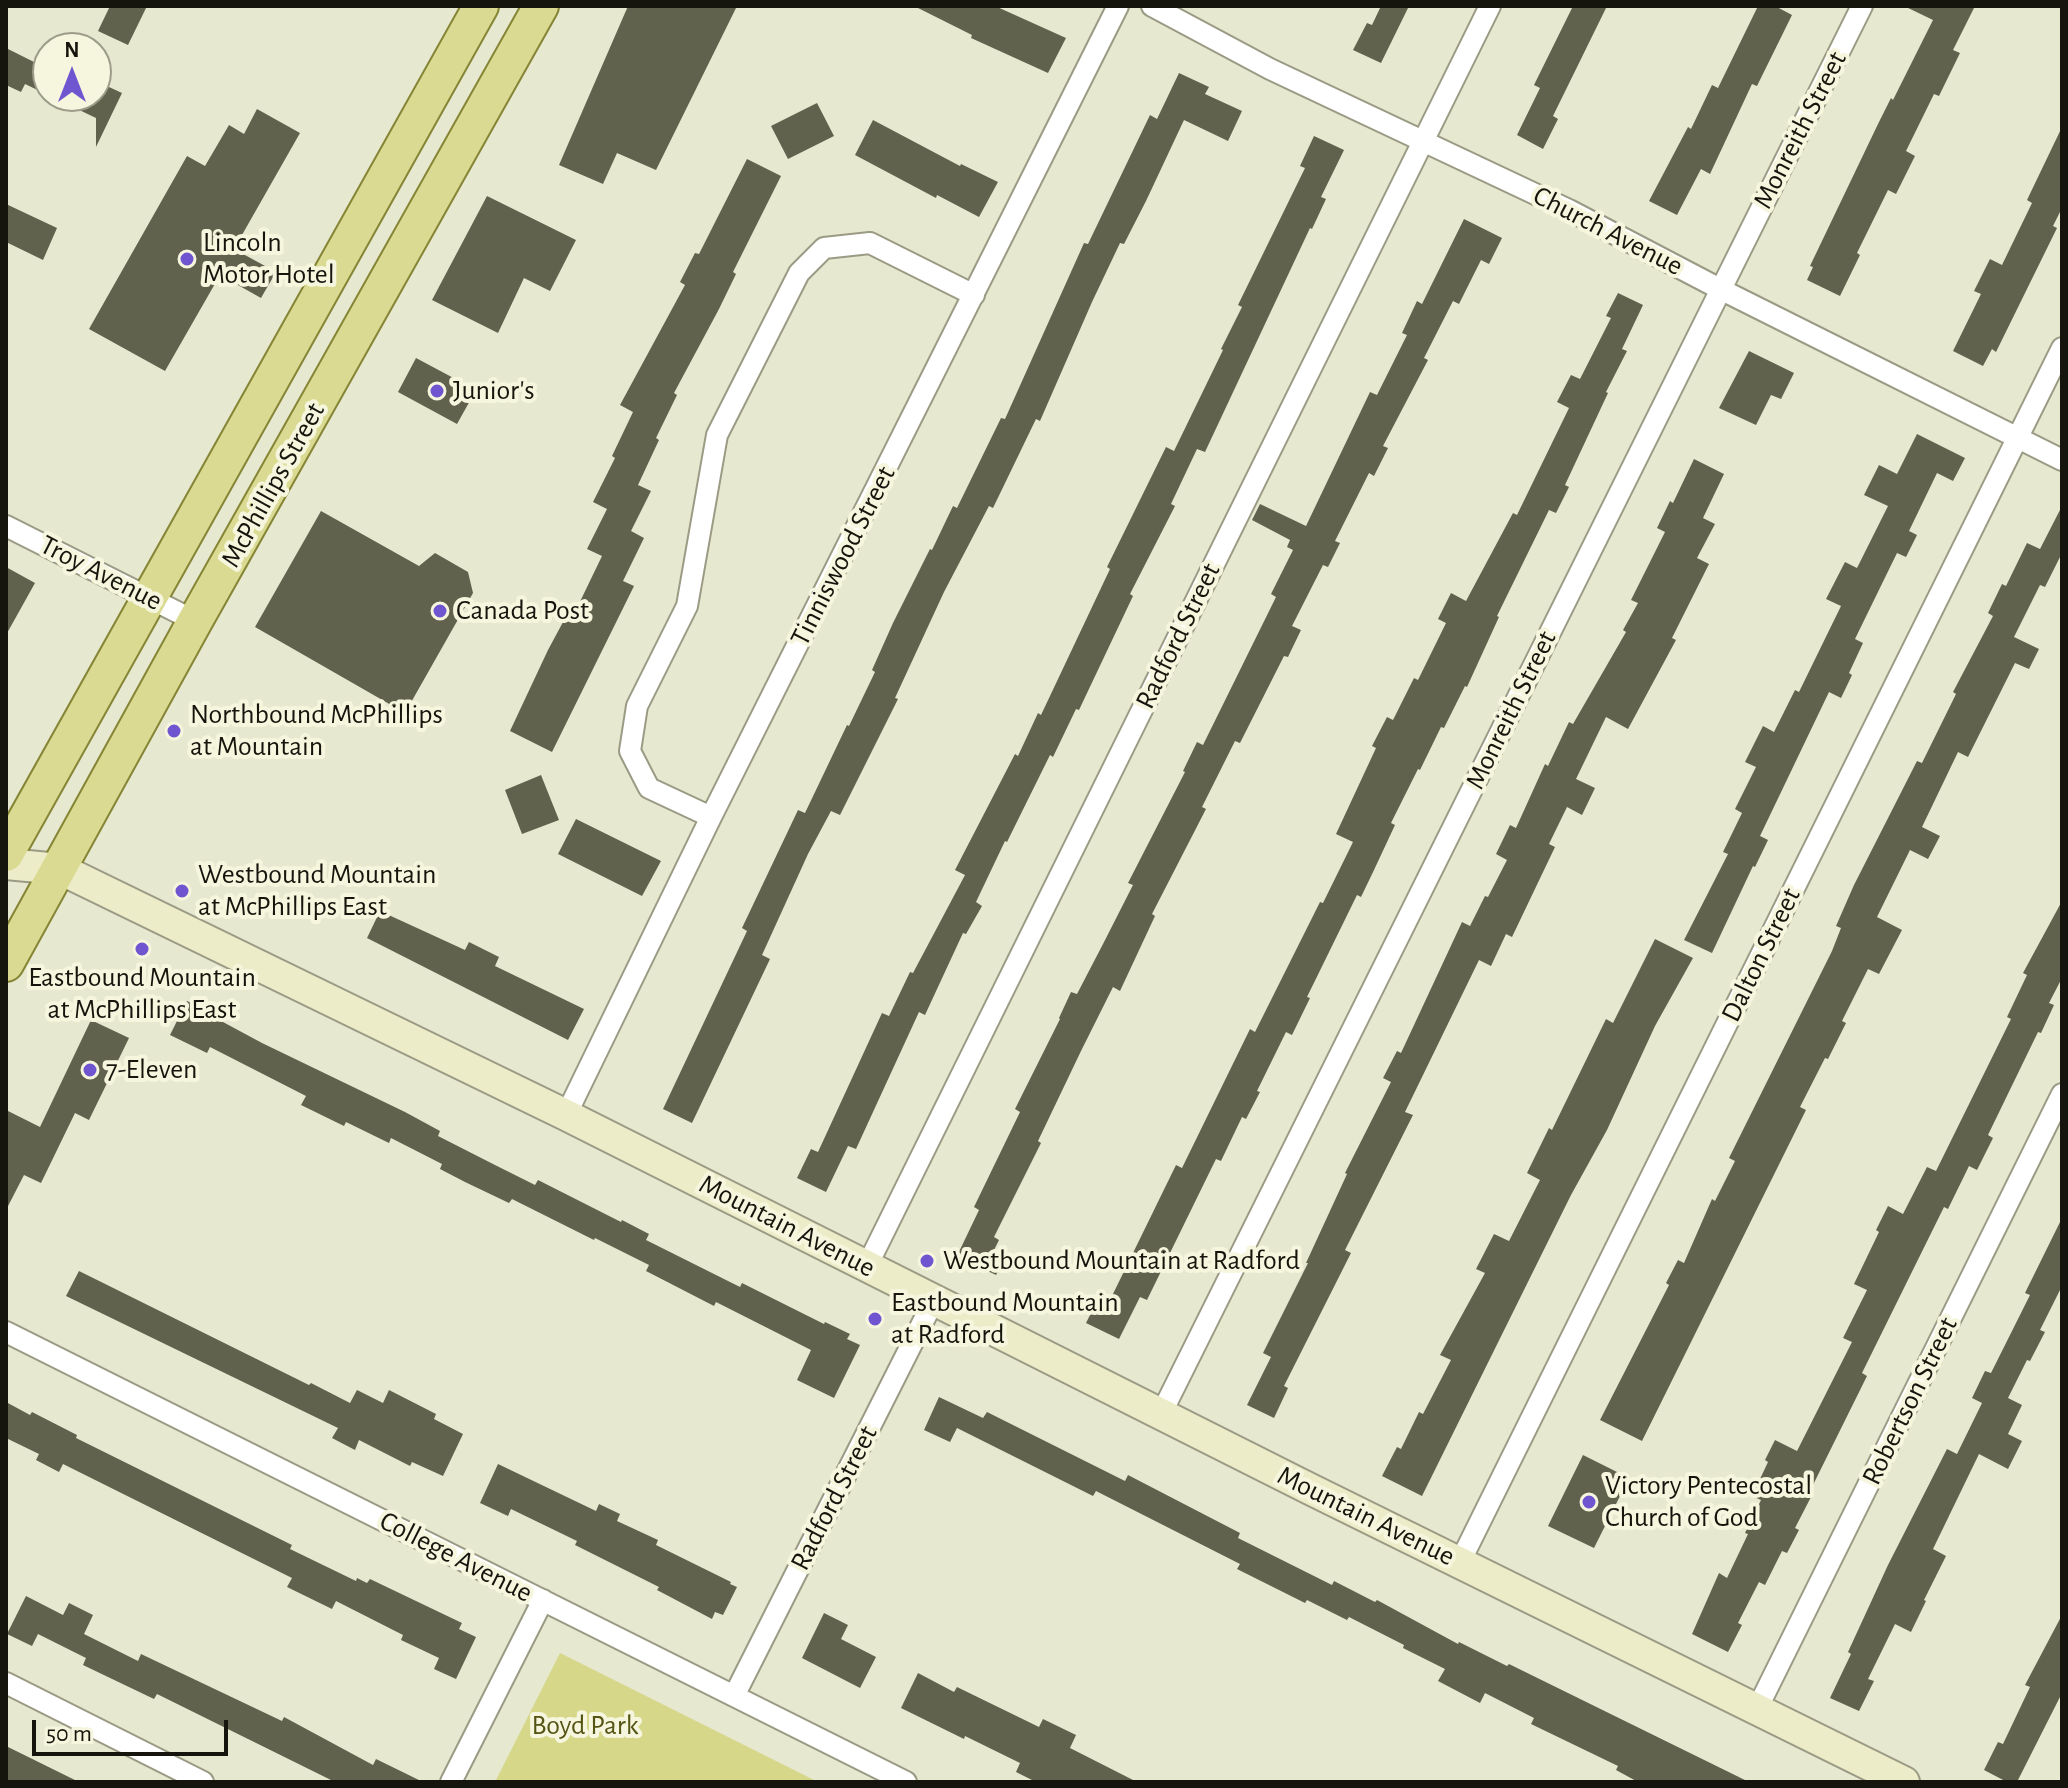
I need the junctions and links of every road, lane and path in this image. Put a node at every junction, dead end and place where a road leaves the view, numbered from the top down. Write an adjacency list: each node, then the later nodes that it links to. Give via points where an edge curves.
1 (481, 6): 14 (main road, McPhillips Street)
2 (541, 6): 15 (main road, McPhillips Street)
3 (1118, 6): 9 (street, Tinniswood Street)
4 (1152, 6): 7 (street, Church Avenue)
5 (1490, 6): 7 (street, Radford Street)
6 (1862, 6): 8 (street, Monreith Street)
7 (1423, 142): 8 (street, Church Avenue); 23 (street, Radford Street)
8 (1720, 289): 11 (street, Church Avenue); 26 (street, Monreith Street)
9 (974, 295): 16 (street, Tinniswood Street); 16 (street, via 870,243 824,248 799,273 717,435 687,606 637,706 630,751 649,788)
10 (2062, 348): 11 (street, Dalton Street)
11 (2018, 437): 12 (street, Church Avenue); 27 (street, Dalton Street)
12 (2062, 460)
13 (6, 526): 14 (street, Troy Avenue)
14 (150, 597): 15 (street, Troy Avenue); 17 (main road, McPhillips Street)
15 (195, 621): 19 (main road, McPhillips Street)
16 (711, 817): 22 (street, Tinniswood Street)
17 (6, 854)
18 (6, 864): 19 (main road, Mountain Avenue)
19 (60, 869): 20 (main road, McPhillips Street); 22 (main road, Mountain Avenue)
20 (6, 964)
21 (2062, 1094): 31 (street, Robertson Street)
22 (566, 1115): 23 (main road, Mountain Avenue)
23 (867, 1266): 24 (main road, Mountain Avenue)
24 (934, 1300): 26 (main road, Mountain Avenue); 30 (street, Radford Street)
25 (6, 1332): 28 (street, College Avenue)
26 (1161, 1414): 27 (main road, Mountain Avenue)
27 (1460, 1562): 31 (main road, Mountain Avenue)
28 (543, 1600): 30 (street, College Avenue); 33 (street)
29 (6, 1683): 32 (street)
30 (734, 1696): 34 (street, College Avenue)
31 (1757, 1709): 35 (main road, Mountain Avenue)
32 (203, 1782)
33 (451, 1782)
34 (906, 1782)
35 (1904, 1782)

